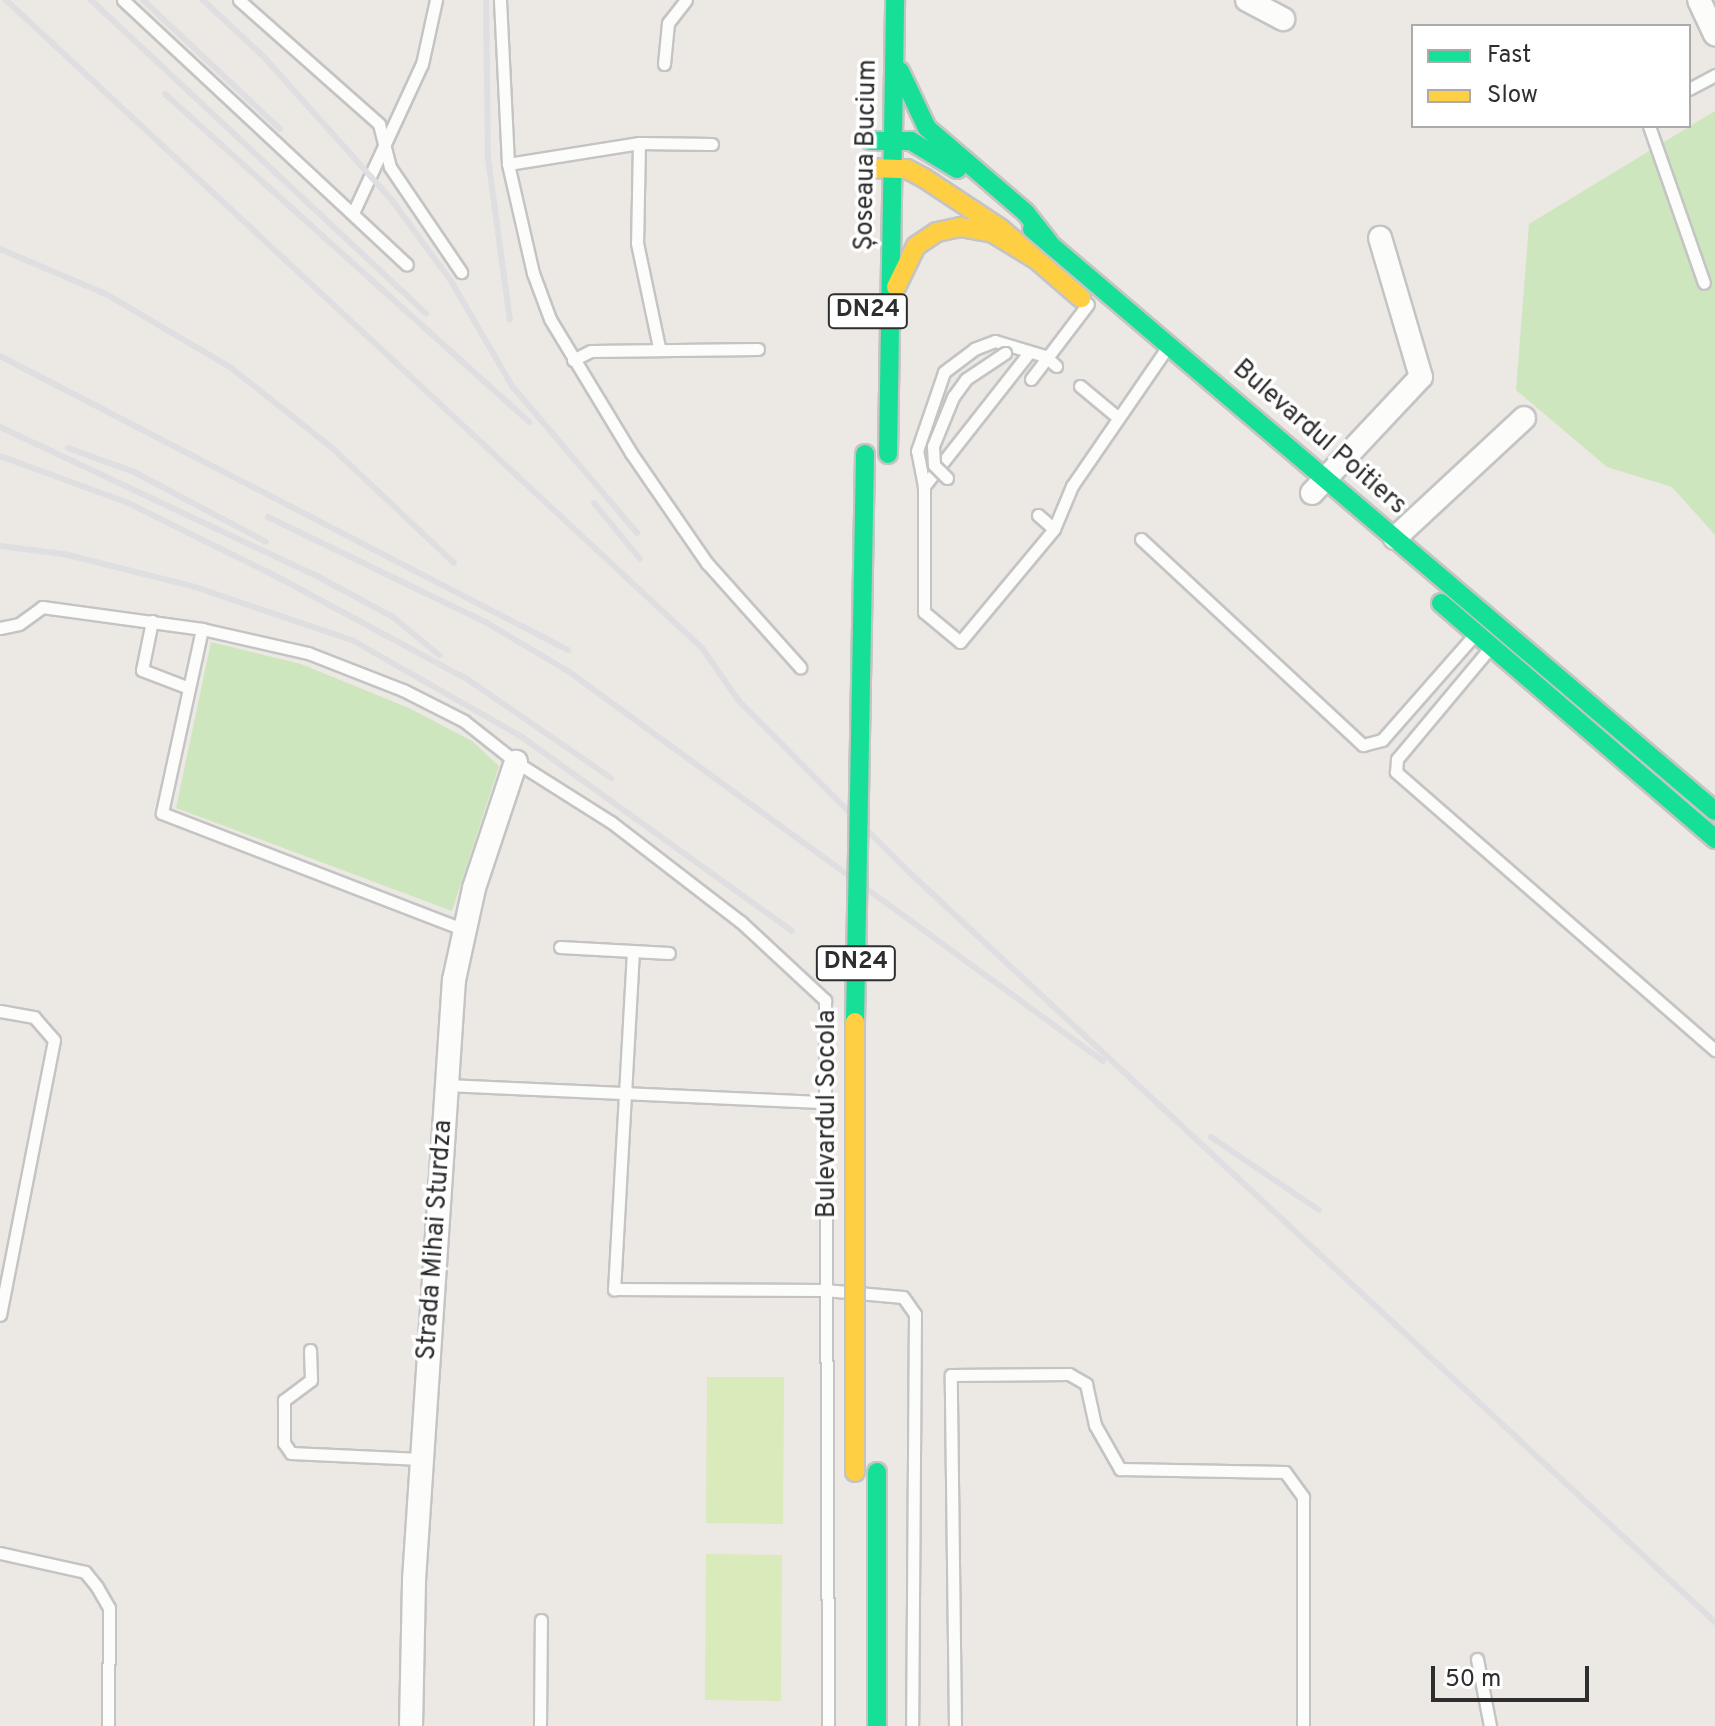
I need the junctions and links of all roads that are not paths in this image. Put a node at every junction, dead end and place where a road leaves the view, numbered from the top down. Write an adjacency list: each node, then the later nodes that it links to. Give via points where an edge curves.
1 (123, 0): 24 (lane)
2 (239, 0): 19 (lane, via 379,124)
3 (436, 0): 19 (lane, via 422,64)
4 (500, 0): 21 (lane)
5 (686, 0): 12 (lane, via 668,23)
6 (895, 0): 11 (main road, Șoseaua Bucium / DN24)
7 (1247, 0): 9 (street)
8 (1699, 0): 10 (street)
9 (1283, 19)
10 (1715, 35)
11 (894, 57): 17 (main road, Șoseaua Bucium / DN24); 26 (main road, via 927,128 1026,213)
12 (664, 64)
13 (1715, 75): 14 (lane)
14 (1691, 88)
15 (1650, 128): 30 (lane)
16 (871, 134): 17 (main road, Bulevardul Poitiers); 23 (main road, Șoseaua Bucium)
17 (893, 141): 22 (main road, Șoseaua Bucium / DN24); 26 (main road, Bulevardul Poitiers, via 911,141 942,157)
18 (639, 143): 20 (lane); 21 (lane); 35 (lane, via 637,243)
19 (385, 144): 24 (lane); 29 (lane, via 390,167)
20 (712, 144)
21 (508, 164): 38 (lane, via 533,273)
22 (893, 168): 23 (main road, Bulevardul Poitiers); 27 (main road, Bulevardul Poitiers, via 907,169 936,185); 33 (main road, Șoseaua Bucium / DN24)
23 (870, 176)
24 (353, 213): 28 (lane)
25 (1380, 238): 48 (street, via 1421,377)
26 (1049, 242): 31 (main road, Bulevardul Poitiers)
27 (1034, 258): 32 (main road, Bulevardul Poitiers); 33 (main road, via 993,233 960,227 937,232 916,246 900,275)
28 (407, 265)
29 (461, 272)
30 (1704, 283)
31 (1101, 288): 32 (lane); 34 (main road, Bulevardul Poitiers)
32 (1088, 303): 37 (lane); 39 (main road, Bulevardul Poitiers)
33 (890, 311): 46 (main road, Șoseaua Bucium / DN24)
34 (1169, 345): 39 (lane); 48 (main road, Bulevardul Poitiers)
35 (659, 347): 36 (lane); 38 (lane, via 591,351)
36 (758, 349)
37 (1036, 354): 40 (lane); 41 (lane); 47 (lane, bridge, via 1005,353 966,379 953,397 933,446 934,465); 49 (lane); 49 (lane, via 995,341 974,349 944,372 917,451)
38 (573, 360): 61 (lane, via 707,563)
39 (1156, 361): 43 (lane); 48 (main road, Bulevardul Poitiers)
40 (1056, 366)
41 (1031, 379)
42 (1080, 386): 43 (lane)
43 (1116, 416): 51 (lane, via 1072,486)
44 (1524, 418): 52 (street)
45 (865, 446): 83 (main road, Bulevardul Socola / DN24, bridge, via 853,1104)
46 (888, 462)
47 (947, 478)
48 (1318, 485): 52 (main road, Bulevardul Poitiers); 59 (main road, Bulevardul Poitiers)
49 (924, 486): 51 (lane, via 924,612 960,642)
50 (1038, 515): 51 (lane)
51 (1054, 529)
52 (1395, 538): 54 (main road, Bulevardul Poitiers)
53 (1141, 539): 59 (lane, via 1363,745 1382,740)
54 (1489, 617): 58 (main road, Bulevardul Poitiers); 59 (lane)
55 (152, 621): 56 (lane, via 42,607 19,624); 57 (lane); 62 (lane, via 142,670)
56 (0, 628)
57 (202, 629): 62 (lane); 63 (lane, via 308,653 403,690 485,734)
58 (1505, 630): 60 (lane); 64 (main road, Bulevardul Poitiers)
59 (1475, 633): 60 (main road, Bulevardul Poitiers)
60 (1491, 647): 65 (main road, Bulevardul Poitiers); 71 (lane, via 1397,759 1396,772)
61 (800, 667)
62 (189, 688): 66 (lane, via 162,813)
63 (516, 762): 66 (street, Strada Mihai Sturdza); 75 (lane, via 658,858 741,922 825,1000)
64 (1715, 811)
65 (1715, 839)
66 (463, 929): 73 (street, Strada Mihai Sturdza)
67 (560, 947): 68 (lane)
68 (633, 951): 69 (lane); 74 (lane)
69 (669, 953)
70 (0, 1011): 76 (lane, via 34,1017 54,1040)
71 (1715, 1050)
72 (875, 1056): 79 (main road, Bulevardul Socola)
73 (446, 1085): 74 (lane); 81 (street, Strada Mihai Sturdza)
74 (623, 1095): 75 (lane); 77 (lane, via 614,1289)
75 (826, 1102): 77 (lane)
76 (3, 1279): 78 (lane)
77 (825, 1290): 90 (lane); 92 (lane, via 903,1297 915,1314)
78 (0, 1315)
79 (876, 1318)
80 (310, 1350): 81 (lane, via 311,1380 284,1400 284,1443 291,1453)
81 (421, 1459): 88 (street, Strada Mihai Sturdza)
82 (877, 1464): 91 (main road)
83 (855, 1480)
84 (0, 1553): 87 (lane, via 85,1572 97,1587 109,1608)
85 (541, 1620): 89 (lane)
86 (1477, 1659): 95 (lane)
87 (108, 1726)
88 (411, 1726)
89 (540, 1726)
90 (828, 1726)
91 (877, 1726)
92 (912, 1726)
93 (955, 1726): 94 (lane, via 951,1375 1069,1374 1086,1384 1095,1425 1120,1469 1285,1472 1303,1497)
94 (1303, 1726)
95 (1490, 1726)

